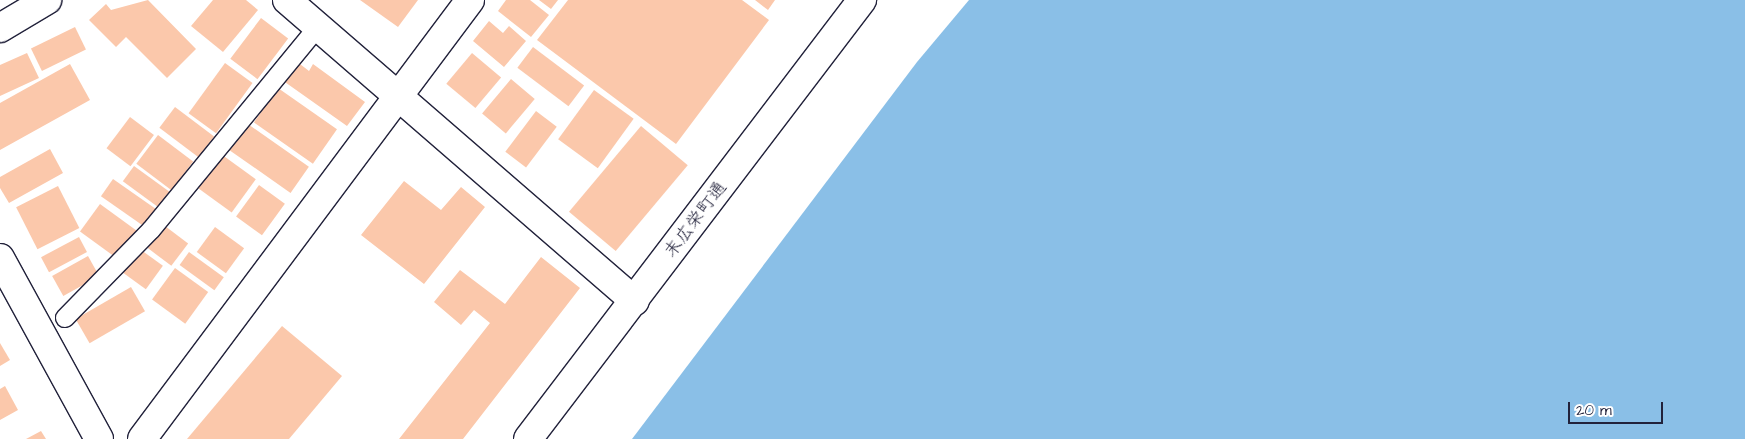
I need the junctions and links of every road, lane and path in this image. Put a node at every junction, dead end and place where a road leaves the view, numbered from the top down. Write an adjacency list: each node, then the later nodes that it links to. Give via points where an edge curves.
1 (48, 0): 6 (street)
2 (287, 0): 5 (street)
3 (470, 0): 7 (street)
4 (862, 0): 9 (street, 末広栄町通)
5 (318, 27): 7 (street); 10 (lane, via 151,230)
6 (0, 28)
7 (399, 97): 9 (street); 12 (street)
8 (0, 258): 11 (street)
9 (635, 302): 13 (street, 末広栄町通)
10 (65, 318)
11 (99, 439)
12 (142, 439)
13 (528, 439)

